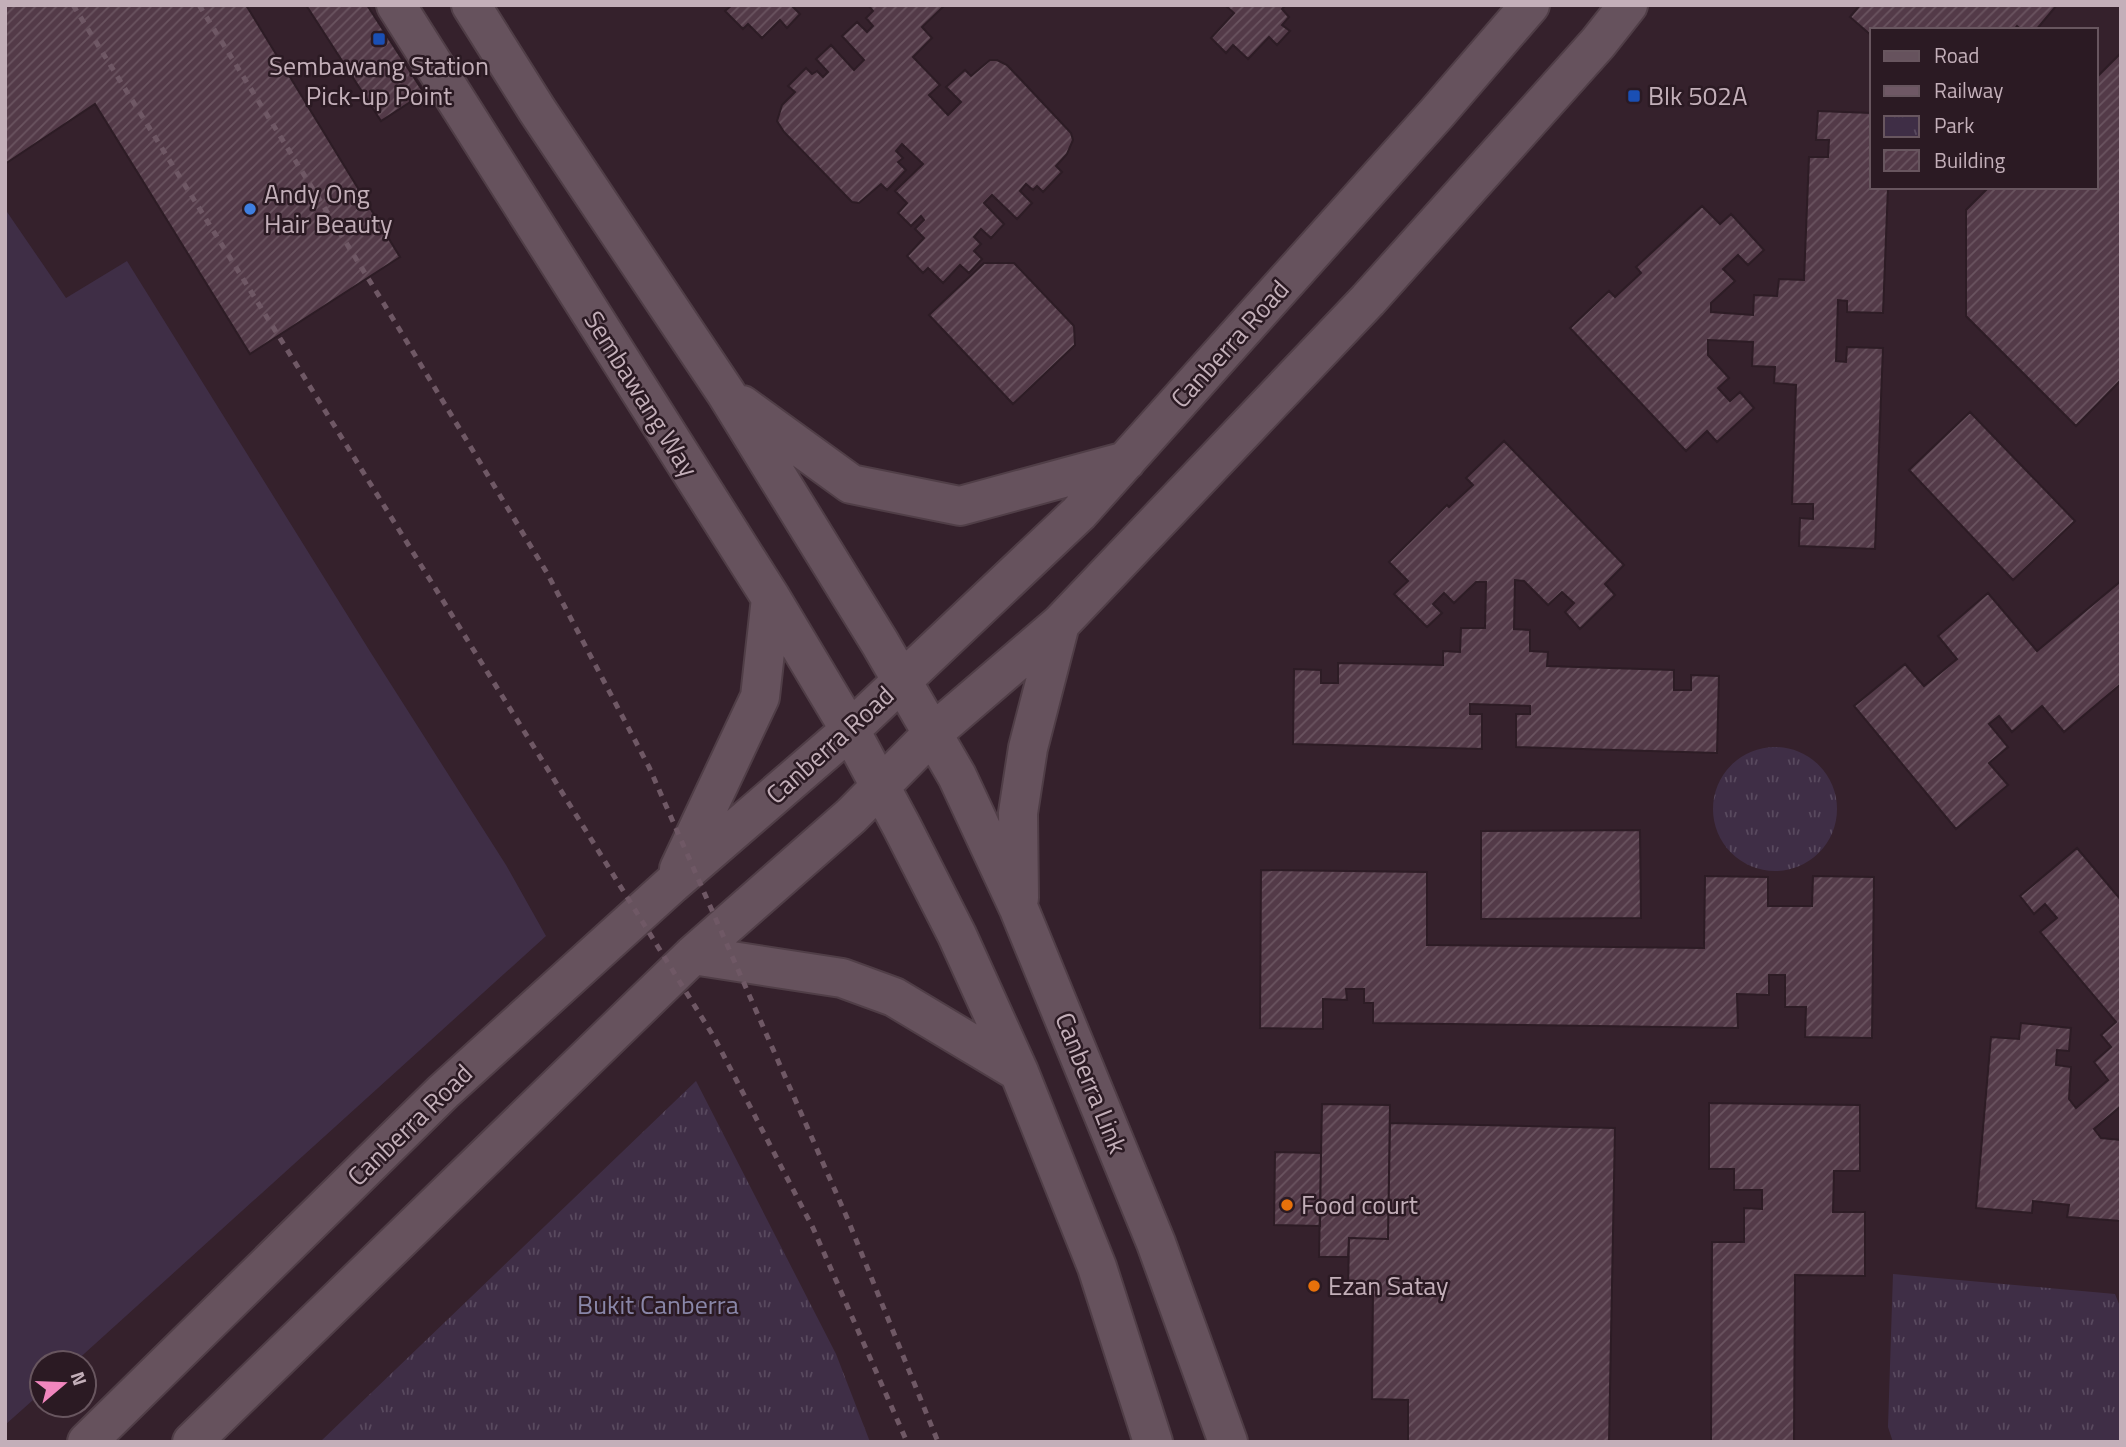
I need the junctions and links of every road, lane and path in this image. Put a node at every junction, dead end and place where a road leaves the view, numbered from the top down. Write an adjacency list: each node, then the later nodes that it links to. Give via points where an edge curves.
1 (396, 5): 7 (main road, Sembawang Way)
2 (471, 5): 5 (main road)
3 (1530, 5): 6 (main road, Canberra Road)
4 (1628, 5): 8 (main road, via 1368,300)
5 (726, 393): 6 (main road, via 850,484 960,506); 9 (main road)
6 (1126, 461): 9 (main road, Canberra Road, via 1079,513)
7 (771, 598): 10 (main road, Sembawang Way); 13 (main road, via 760,697)
8 (1060, 624): 11 (main road); 14 (main road, via 1028,748 1018,813)
9 (902, 681): 10 (main road, Canberra Road); 11 (main road)
10 (850, 730): 12 (main road, Sembawang Way); 13 (main road, Canberra Road)
11 (933, 733): 12 (main road); 14 (main road, Canberra Link)
12 (880, 786): 15 (main road); 16 (main road, via 957,935)
13 (672, 884): 17 (main road, Canberra Road, via 443,1092)
14 (1019, 909): 20 (main road, Canberra Link, via 1156,1243)
15 (693, 955): 16 (main road, via 842,978 894,997); 18 (main road)
16 (1019, 1072): 19 (main road, via 1097,1267)
17 (87, 1442)
18 (192, 1442)
19 (1153, 1442)
20 (1228, 1442)

